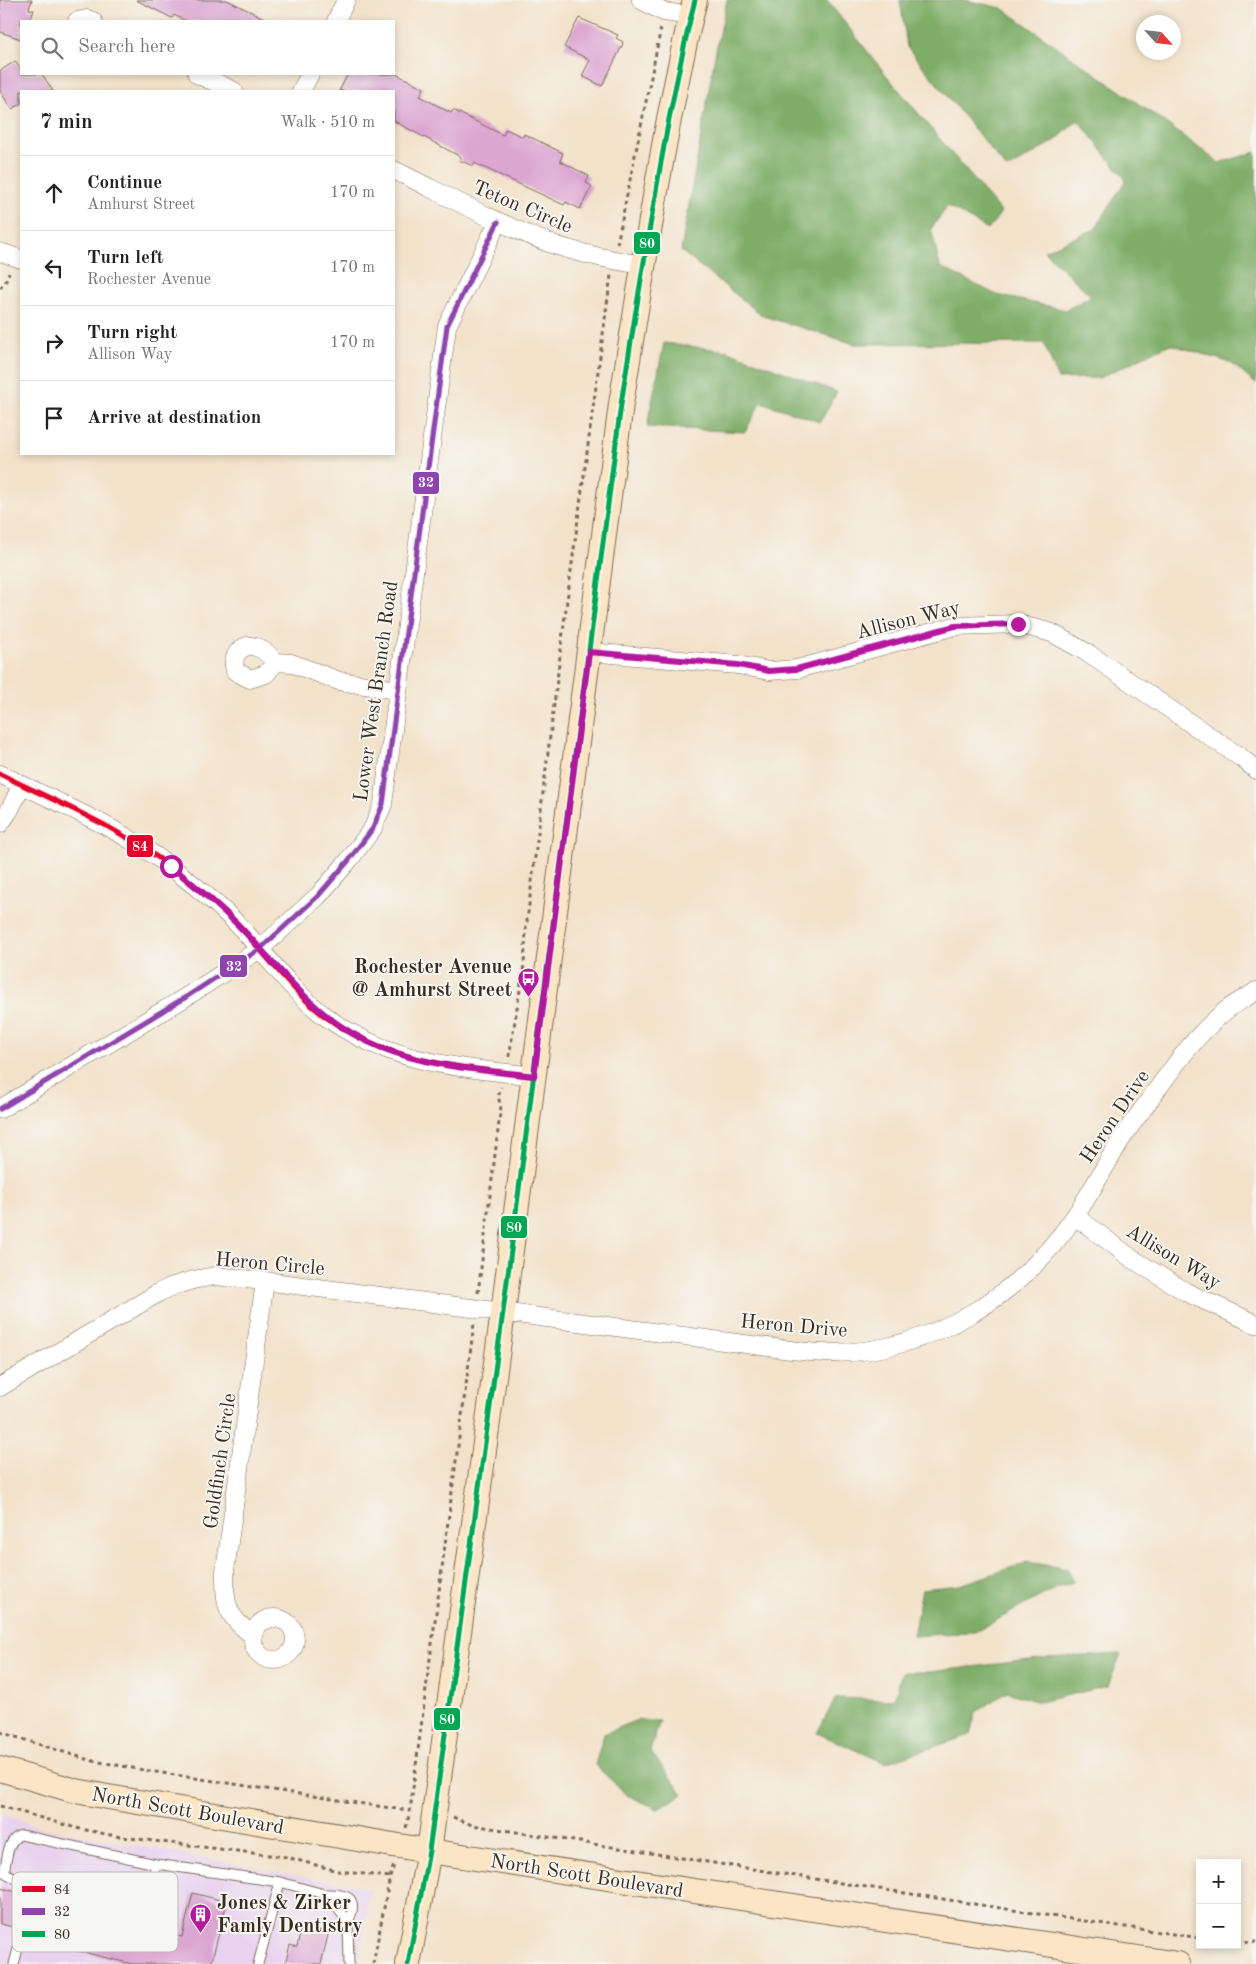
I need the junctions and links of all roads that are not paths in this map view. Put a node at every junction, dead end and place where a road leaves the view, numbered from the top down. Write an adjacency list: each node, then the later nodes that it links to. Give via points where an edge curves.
1 (346, 0): 4 (street)
2 (641, 0): 3 (street, via 664,12)
3 (693, 8): 13 (main road)
4 (336, 20)
5 (200, 75): 7 (street)
6 (309, 75): 8 (street)
7 (232, 90)
8 (302, 90)
9 (395, 170): 10 (street, Teton Circle)
10 (498, 222): 13 (street, Teton Circle, via 550,244); 16 (street, Lower West Branch Road, via 447,326)
11 (0, 252): 12 (street)
12 (20, 259)
13 (642, 265): 14 (main road)
14 (589, 652): 17 (street, Allison Way, via 738,665 769,671 797,669 955,626 1018,624 1052,633 1086,652); 23 (main road)
15 (276, 662): 16 (street, via 291,662 338,681)
16 (398, 690): 21 (street, Lower West Branch Road, via 383,804 373,828 318,896)
17 (1256, 770)
18 (0, 774): 19 (street)
19 (22, 785): 20 (street); 21 (street, via 120,834 171,866 217,904)
20 (0, 824)
21 (260, 949): 23 (street, via 326,1017 381,1048 443,1065); 24 (street, Lower West Branch Road)
22 (1256, 991): 25 (street, Heron Drive, via 1225,1011 1177,1062 1124,1136)
23 (534, 1076): 27 (main road)
24 (0, 1109)
25 (1075, 1216): 27 (street, Heron Drive, via 1048,1251 1015,1283 980,1309 942,1330 867,1351 834,1354 782,1349); 28 (street, Allison Way, via 1130,1258 1186,1292)
26 (265, 1281): 27 (street, Heron Circle); 29 (street, Heron Circle, via 215,1276 173,1286); 30 (street, Goldfinch Circle, via 225,1572 225,1599 230,1612 239,1626)
27 (504, 1312): 32 (main road)
28 (1256, 1324)
29 (0, 1387)
30 (254, 1636)
31 (0, 1769): 32 (main road, North Scott Boulevard, via 76,1791)
32 (430, 1851): 41 (main road); 42 (main road, North Scott Boulevard)
33 (156, 1864): 34 (lane); 35 (lane, via 21,1835 11,1842 4,1872); 36 (lane)
34 (154, 1872)
35 (12, 1877)
36 (280, 1882): 37 (lane); 39 (lane)
37 (324, 1894): 38 (lane); 38 (lane, via 344,1895 350,1899 354,1904)
38 (348, 1922): 40 (lane)
39 (258, 1964)
40 (349, 1964)
41 (409, 1964)
42 (1178, 1964)

